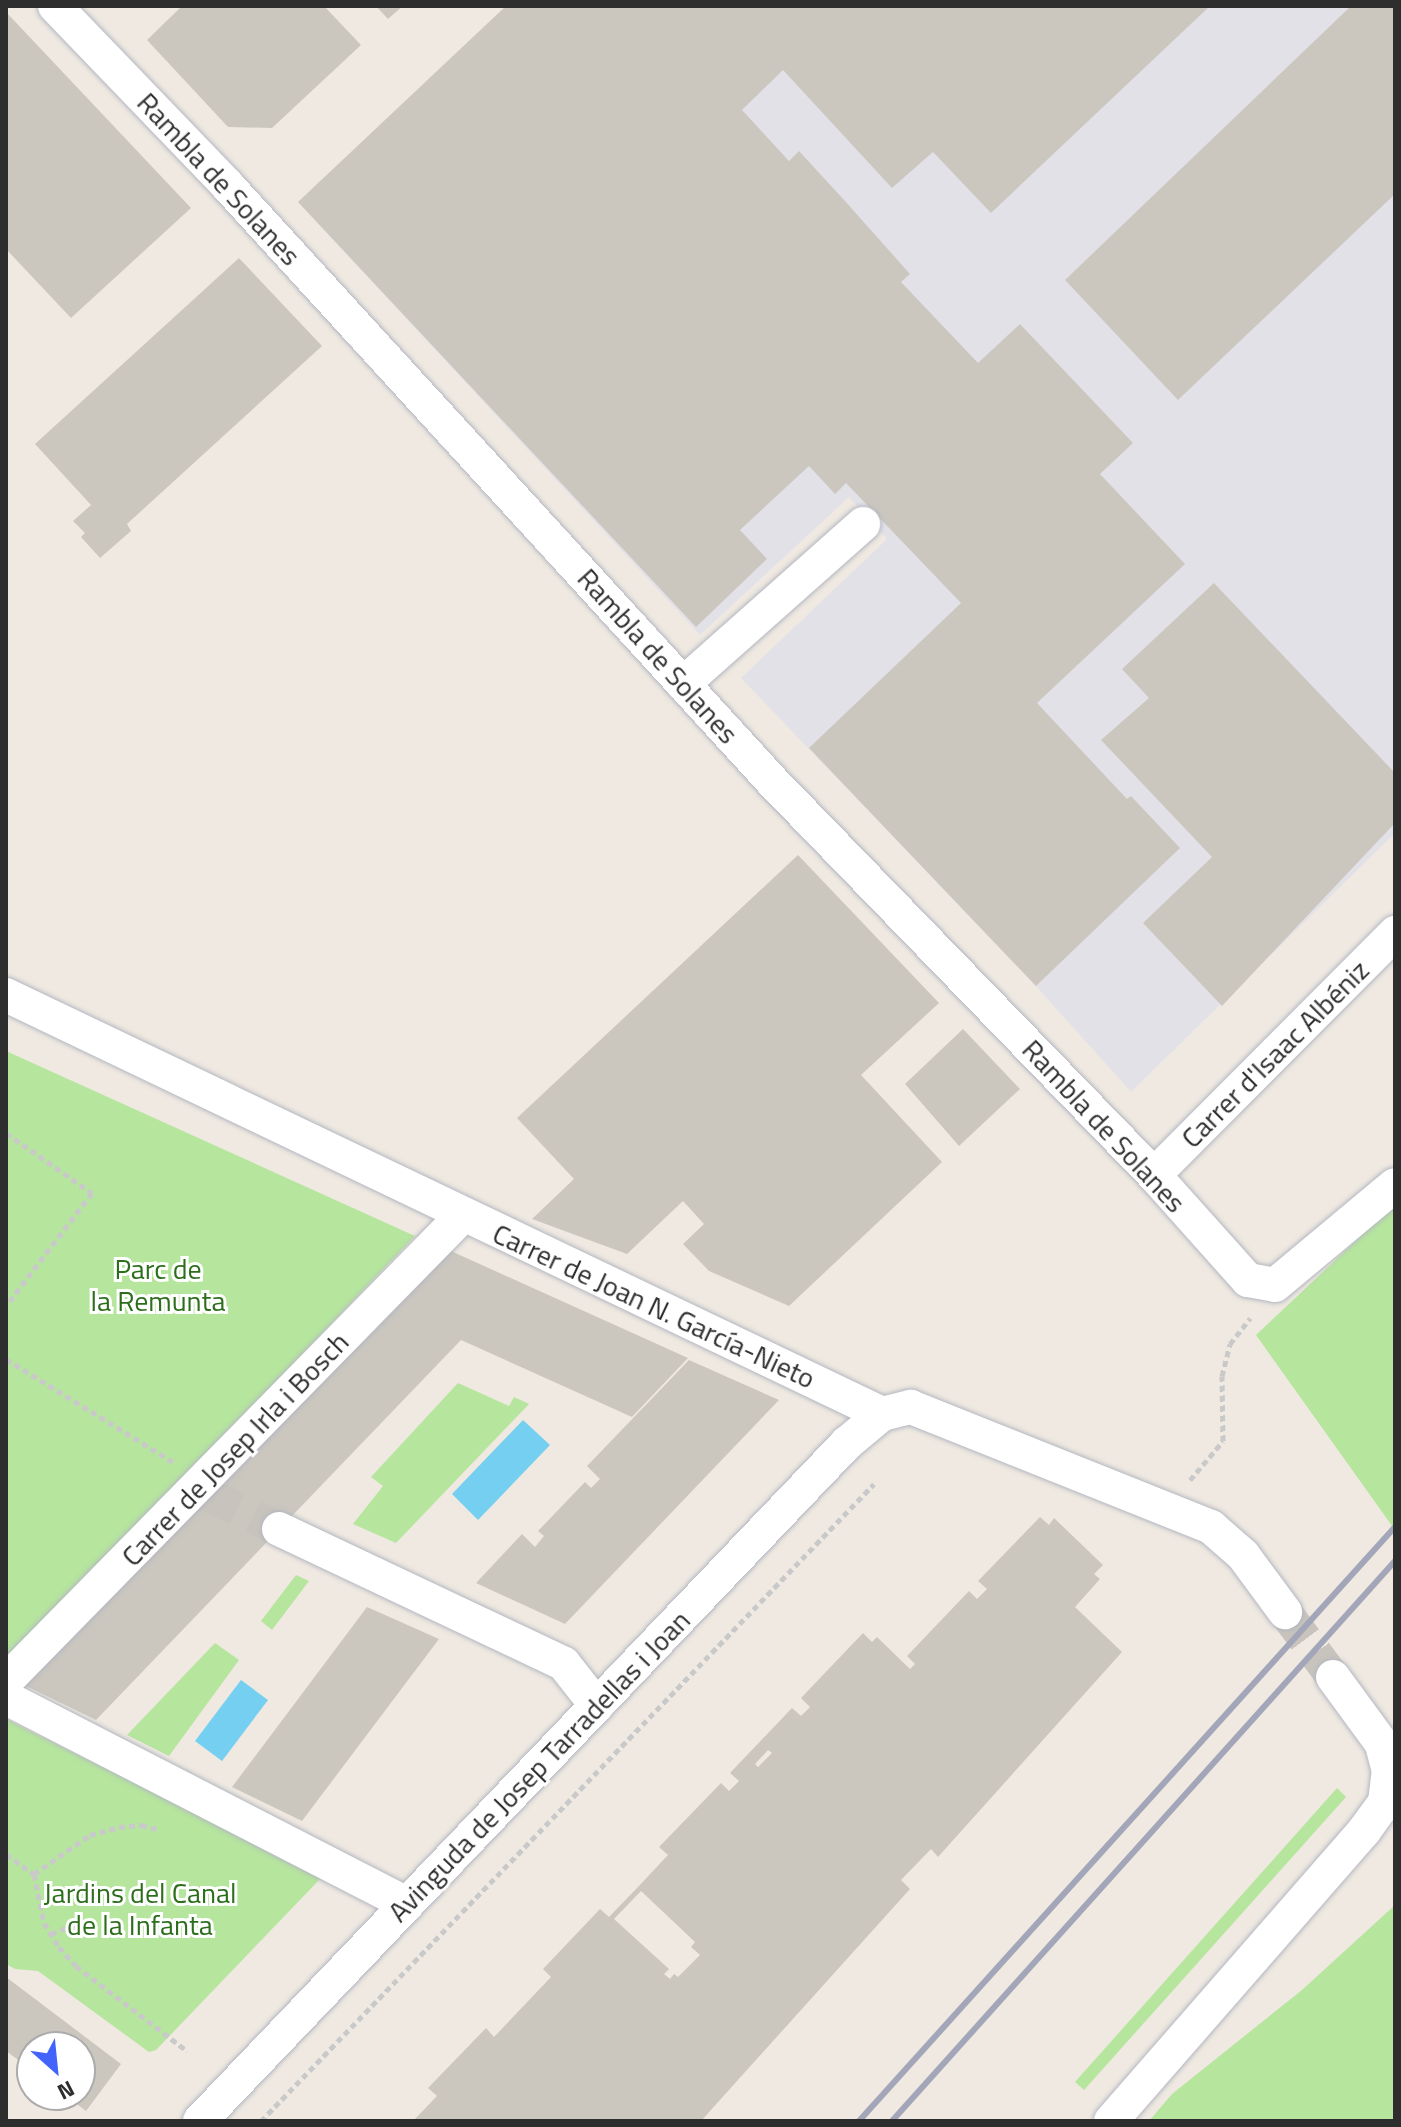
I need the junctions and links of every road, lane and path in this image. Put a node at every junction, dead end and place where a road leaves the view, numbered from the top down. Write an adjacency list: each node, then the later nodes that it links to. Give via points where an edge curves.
1 (55, 6): 3 (street, Rambla de Solanes, via 227,185)
2 (863, 524): 3 (street)
3 (683, 684): 7 (street, Rambla de Solanes)
4 (1395, 933): 7 (street, Carrer d'Isaac Albéniz)
5 (6, 995): 9 (street, Carrer de Joan N. García-Nieto)
6 (6, 1133): 10 (path, via 92,1193)
7 (1154, 1175): 8 (street, Rambla de Solanes, via 1248,1280 1275,1285)
8 (1395, 1185)
9 (463, 1215): 13 (street, Carrer de Joan N. García-Nieto); 14 (street, Carrer de Josep Irla i Bosch)
10 (6, 1306)
11 (1230, 1344): 16 (path, via 1222,1376 1223,1441)
12 (6, 1359): 14 (path)
13 (882, 1414): 18 (street, via 911,1407 1211,1527 1243,1555); 22 (street, Avinguda de Josep Tarradellas i Joan, via 846,1444)
14 (199, 1484): 20 (street, Carrer de Josep Irla i Bosch)
15 (874, 1484): 31 (path)
16 (1181, 1491)
17 (279, 1529): 22 (street, via 564,1664)
18 (1285, 1612)
19 (1333, 1677): 32 (street, via 1382,1744 1389,1771 1385,1802)
20 (6, 1681)
21 (6, 1698): 26 (street)
22 (597, 1706): 26 (street, Avinguda de Josep Tarradellas i Joan)
23 (157, 1829): 25 (path, via 141,1825 90,1835)
24 (6, 1854): 25 (path)
25 (34, 1874): 28 (path, via 36,1898)
26 (407, 1904): 30 (street, Avinguda de Josep Tarradellas i Joan)
27 (78, 1923): 28 (path)
28 (51, 1934): 29 (path, via 76,1966)
29 (187, 2051)
30 (200, 2121)
31 (261, 2121)
32 (1111, 2121)

